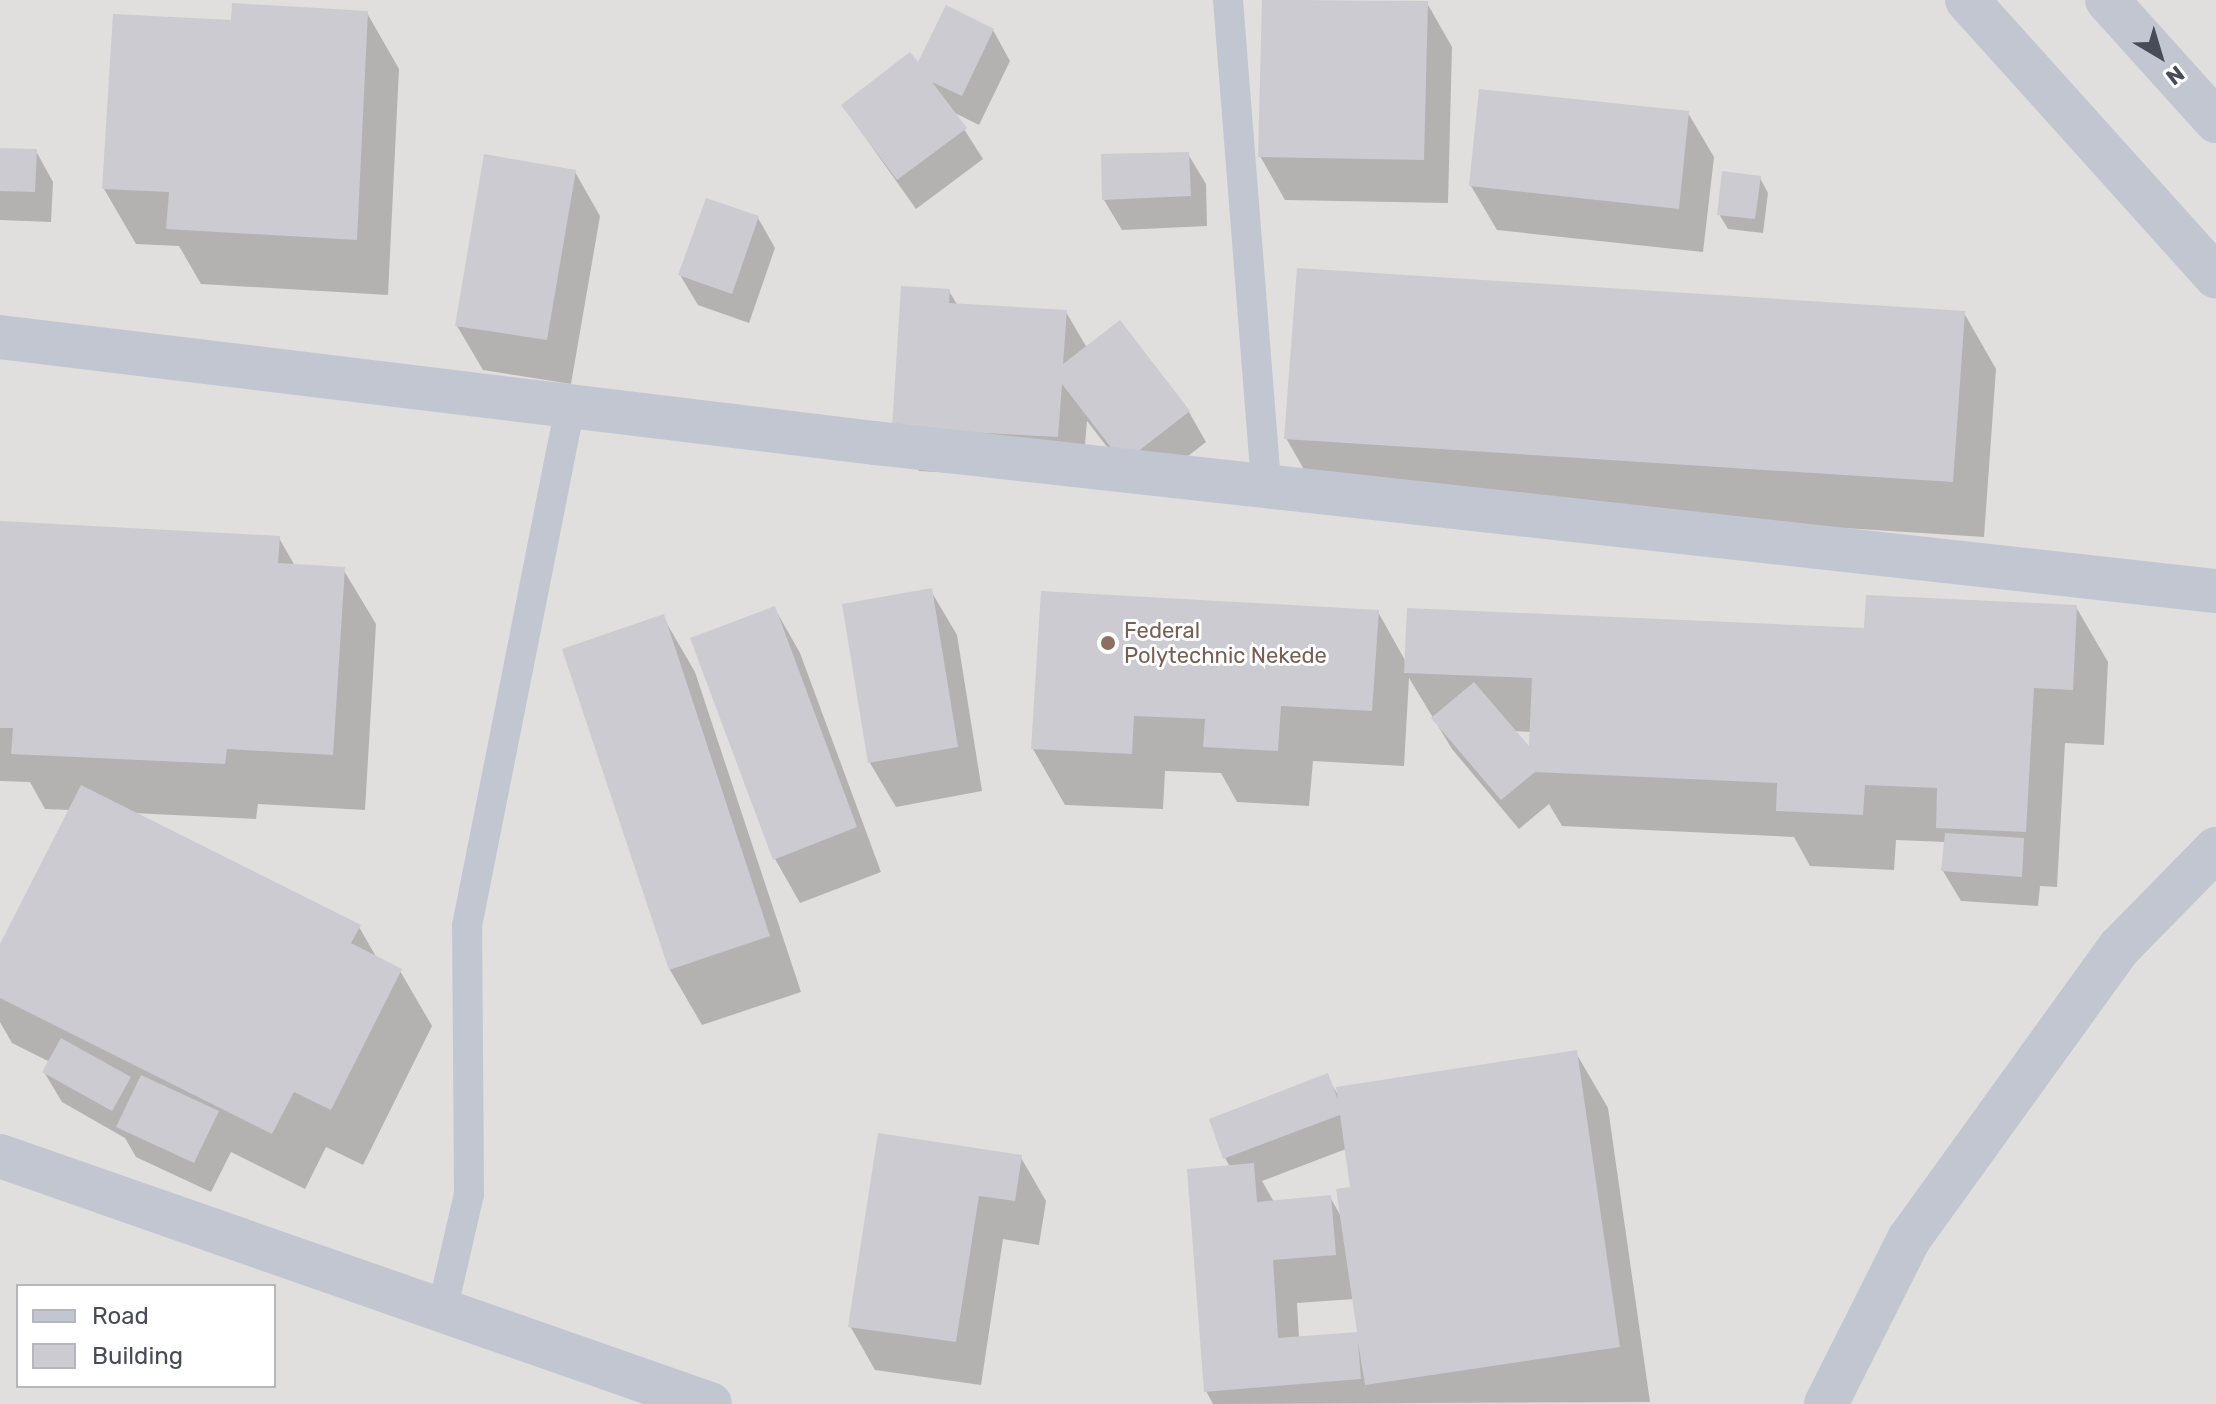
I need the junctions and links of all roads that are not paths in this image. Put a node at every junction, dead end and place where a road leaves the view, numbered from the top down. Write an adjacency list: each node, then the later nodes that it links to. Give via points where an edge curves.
1 (1228, 0): 8 (lane)
2 (1967, 0): 5 (street)
3 (2107, 0): 4 (street)
4 (2216, 121)
5 (2216, 277)
6 (0, 337): 7 (street)
7 (570, 407): 8 (street); 12 (lane, via 467,926 469,1194)
8 (1266, 482): 9 (street)
9 (2216, 591)
10 (2216, 849): 15 (street, via 2119,948 1909,1239)
11 (0, 1156): 12 (street)
12 (442, 1311): 13 (street)
13 (651, 1394): 14 (street)
14 (710, 1404)
15 (1826, 1404)

